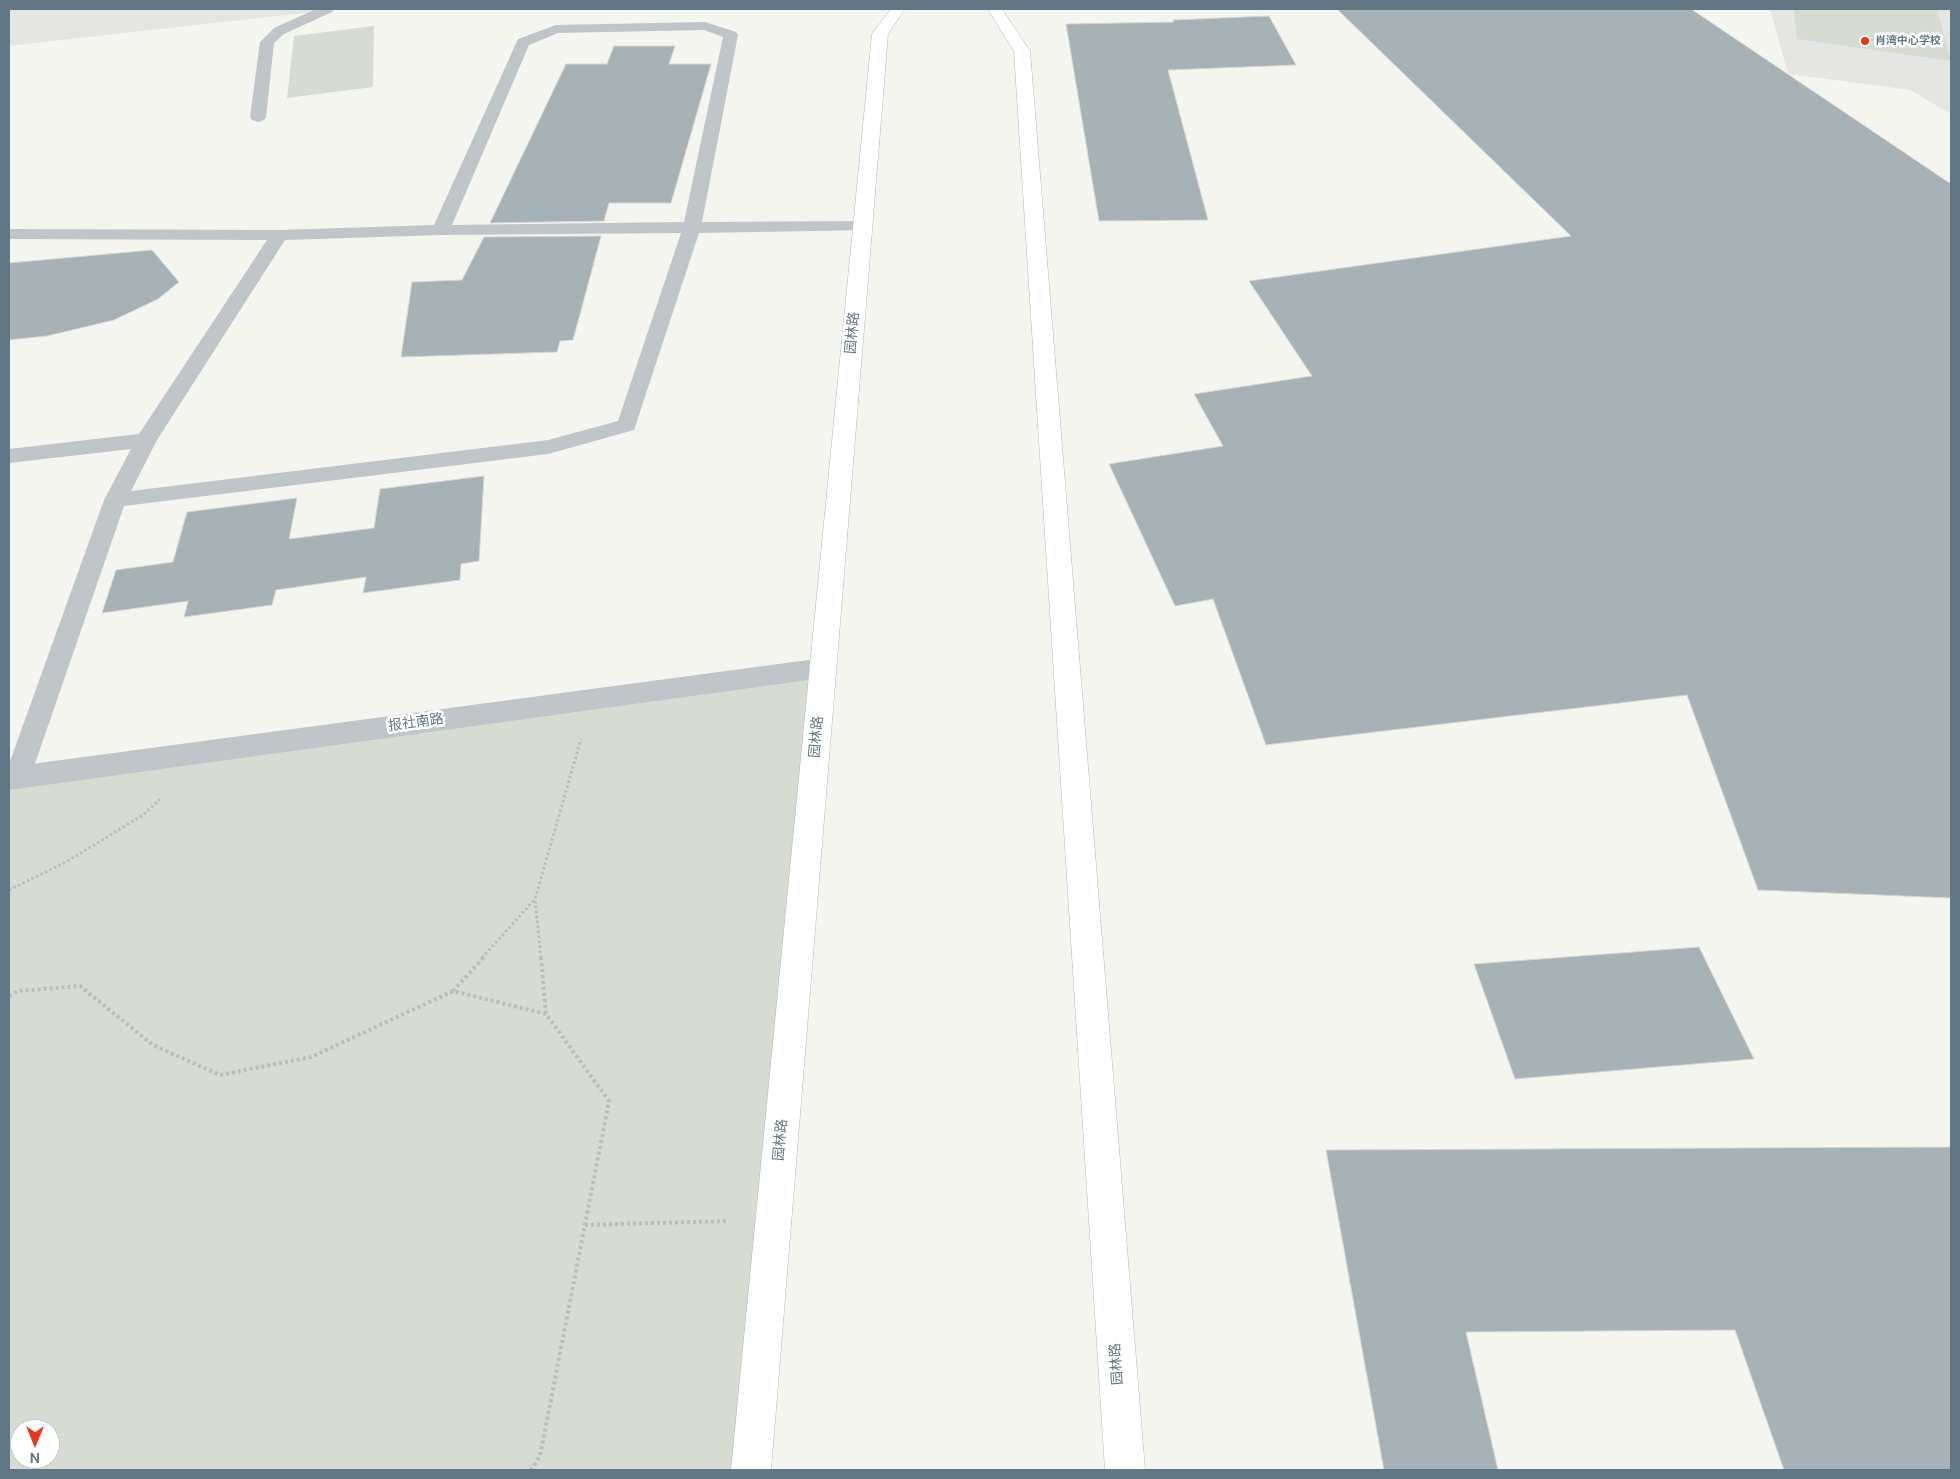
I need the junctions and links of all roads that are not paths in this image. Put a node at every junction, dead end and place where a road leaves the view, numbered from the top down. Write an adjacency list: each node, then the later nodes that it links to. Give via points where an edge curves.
1 (327, 9): 4 (lane, via 279,31 267,42)
2 (898, 9): 5 (main road, 园林路, via 880,34)
3 (995, 9): 16 (main road, 园林路, via 1022,51)
4 (258, 117)
5 (863, 226): 6 (lane); 13 (main road, 园林路)
6 (692, 228): 7 (lane); 7 (lane, via 731,35 705,26 556,29 523,42); 12 (lane, via 627,425 548,447)
7 (441, 230): 9 (lane)
8 (9, 234): 9 (lane)
9 (279, 235): 10 (lane)
10 (146, 440): 11 (lane); 12 (lane)
11 (9, 456)
12 (115, 500): 14 (lane)
13 (823, 668): 14 (street, 报社南路); 15 (main road, 园林路)
14 (13, 778)
15 (751, 1470)
16 (1124, 1470)

